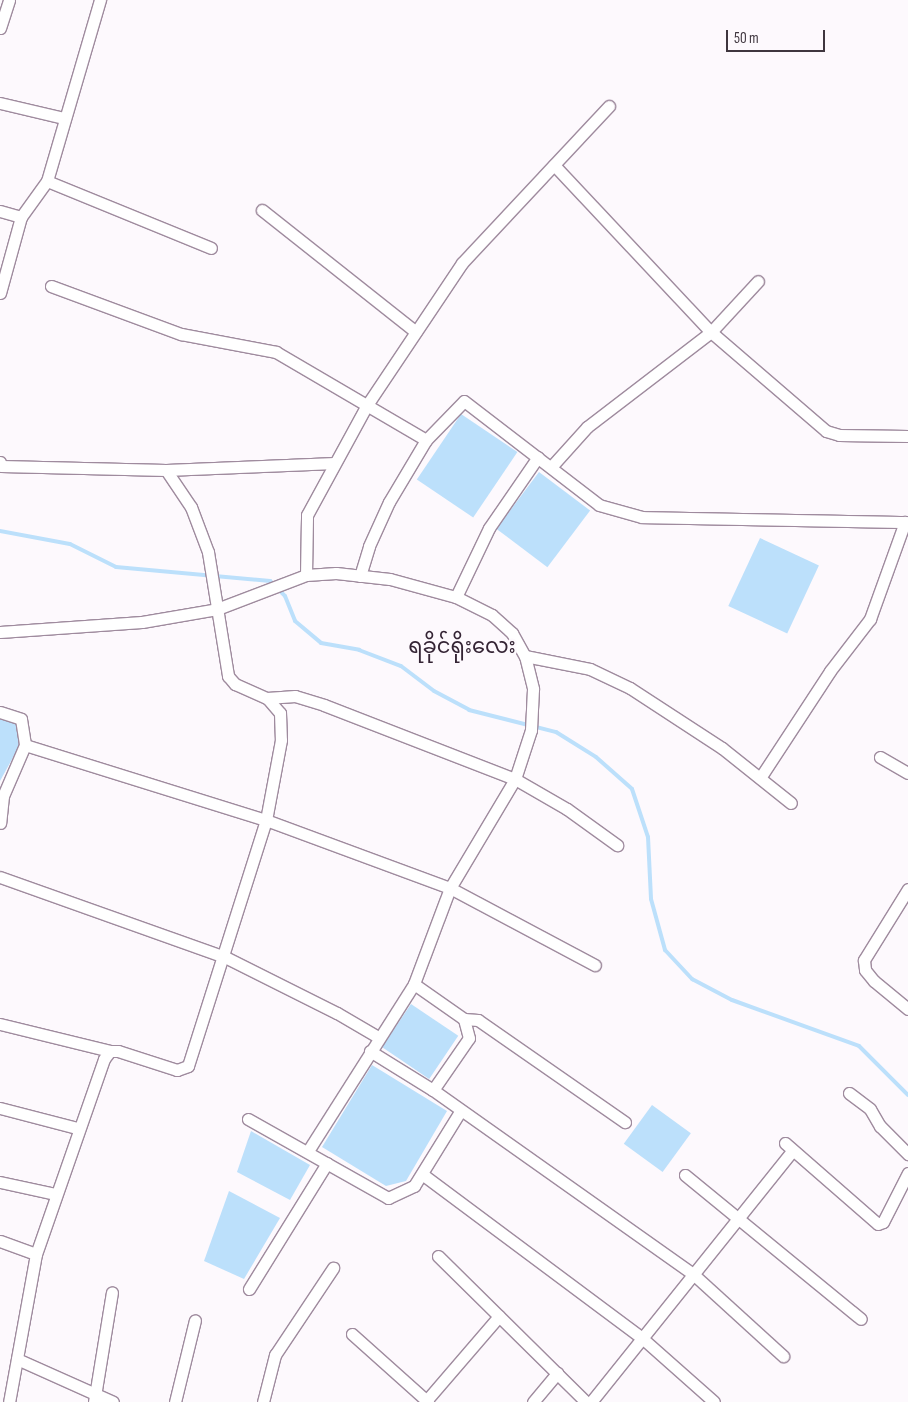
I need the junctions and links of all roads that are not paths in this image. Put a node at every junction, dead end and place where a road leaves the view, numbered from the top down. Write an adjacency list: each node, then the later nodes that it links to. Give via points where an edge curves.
1 (9, 0): 3 (street)
2 (100, 0): 6 (street)
3 (0, 28)
4 (0, 102): 6 (street)
5 (609, 106): 7 (street)
6 (64, 118): 8 (street)
7 (554, 165): 16 (street, via 462,263); 17 (street)
8 (47, 181): 11 (street); 12 (street)
9 (262, 210): 16 (street)
10 (0, 211): 11 (street)
11 (21, 217): 15 (street)
12 (211, 248)
13 (758, 282): 17 (street)
14 (51, 286): 18 (street, via 181,334 276,352)
15 (0, 292)
16 (416, 332): 18 (street)
17 (711, 332): 19 (street, via 740,360 832,434); 25 (street, via 587,427)
18 (367, 406): 20 (street); 23 (street)
19 (908, 436)
20 (426, 440): 21 (street, via 464,401); 29 (street, via 389,502 369,546)
21 (538, 457): 25 (street); 30 (street, via 489,528)
22 (0, 462): 24 (street)
23 (335, 463): 26 (street); 28 (street, via 307,515)
24 (0, 466): 26 (street)
25 (551, 467): 27 (street, via 599,505 642,517)
26 (166, 470): 31 (street, via 191,507 208,552)
27 (906, 522): 39 (street, via 870,619 830,671)
28 (306, 575): 29 (street); 31 (street)
29 (360, 576): 30 (street, via 390,579)
30 (456, 597): 33 (street, via 492,615 512,633)
31 (217, 609): 32 (street, via 142,622); 34 (street, via 228,676 235,684)
32 (0, 632)
33 (525, 656): 39 (street, via 590,669 630,688 722,748); 40 (street, via 533,689 531,730)
34 (267, 698): 40 (street, via 295,696 324,705); 42 (street, via 280,713 281,740)
35 (0, 712): 36 (street, via 21,719)
36 (26, 745): 42 (street); 43 (street, via 3,796)
37 (880, 757): 38 (street)
38 (908, 773)
39 (760, 778): 41 (street)
40 (515, 779): 44 (street, via 567,809); 46 (street)
41 (791, 803)
42 (266, 820): 46 (street); 49 (street)
43 (0, 823)
44 (617, 844)
45 (0, 877): 49 (street)
46 (450, 888): 50 (street); 51 (street)
47 (908, 889): 48 (street)
48 (904, 905): 52 (street, via 864,960 865,970 874,981)
49 (225, 957): 55 (street, via 314,1000); 56 (street, via 188,1066 177,1070)
50 (595, 965)
51 (414, 984): 53 (street); 55 (street)
52 (908, 1010)
53 (464, 1019): 58 (street, via 469,1038); 63 (street, via 478,1020)
54 (0, 1024): 56 (street)
55 (378, 1037): 57 (street)
56 (110, 1051): 64 (street)
57 (370, 1051): 58 (street); 65 (street)
58 (433, 1090): 61 (street)
59 (849, 1093): 66 (street, via 870,1109 880,1126)
60 (0, 1108): 64 (street)
61 (461, 1110): 69 (street); 78 (street)
62 (248, 1119): 65 (street)
63 (625, 1122)
64 (77, 1128): 72 (street)
65 (308, 1151): 67 (street)
66 (908, 1154)
67 (327, 1162): 69 (street, via 388,1198 414,1186); 79 (street)
68 (908, 1173): 73 (street, via 883,1222 878,1224 788,1147)
69 (422, 1174): 85 (street)
70 (685, 1175): 73 (street)
71 (0, 1182): 72 (street)
72 (55, 1194): 75 (street)
73 (739, 1217): 78 (street); 82 (street)
74 (0, 1241): 75 (street)
75 (36, 1254): 87 (street)
76 (438, 1256): 81 (street)
77 (333, 1268): 94 (street, via 275,1355)
78 (693, 1274): 85 (street); 86 (street)
79 (249, 1289)
80 (112, 1292): 89 (street)
81 (499, 1316): 88 (street); 90 (street)
82 (860, 1319)
83 (195, 1320): 93 (street)
84 (352, 1334): 90 (street)
85 (642, 1338): 97 (street); 98 (street)
86 (783, 1356)
87 (17, 1359): 89 (street); 91 (street)
88 (557, 1374): 95 (street); 96 (street)
89 (94, 1398): 92 (street)
90 (427, 1401)
91 (9, 1402)
92 (113, 1402)
93 (175, 1402)
94 (263, 1402)
95 (533, 1402)
96 (586, 1402)
97 (591, 1402)
98 (714, 1402)

